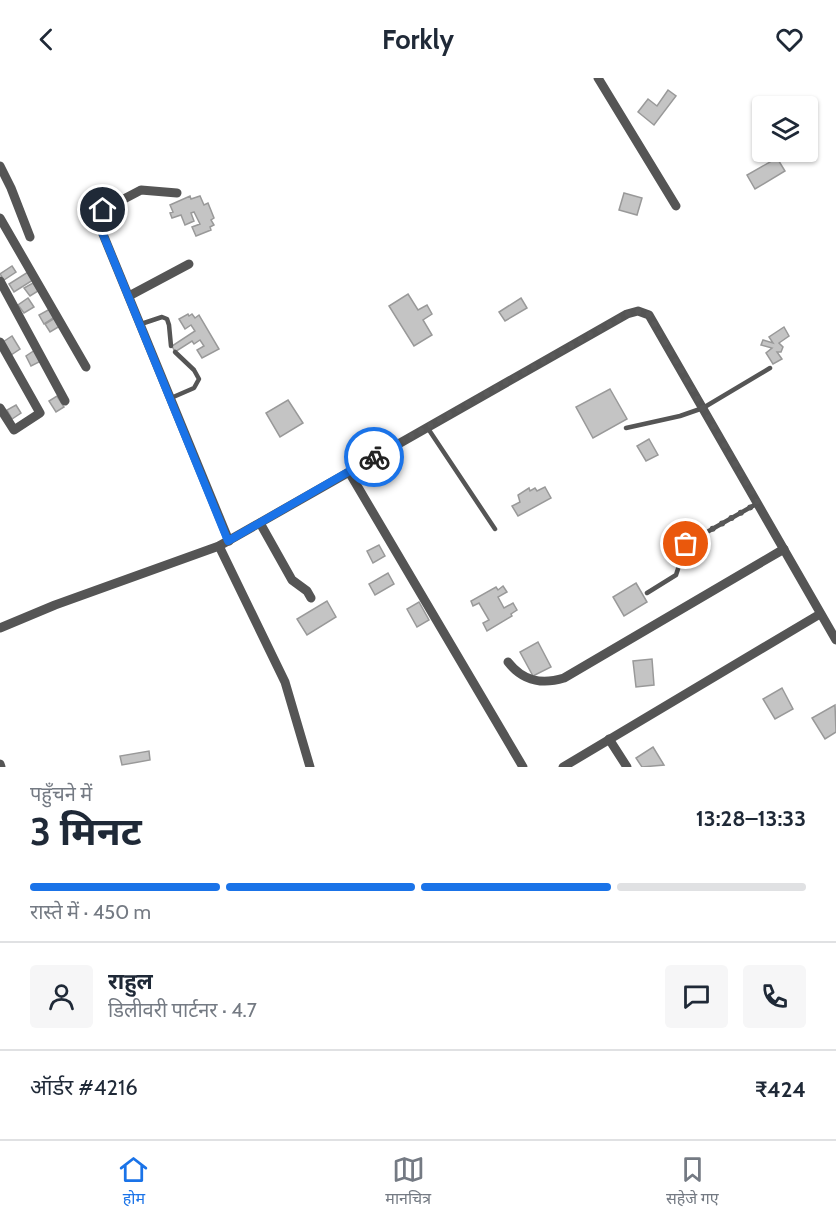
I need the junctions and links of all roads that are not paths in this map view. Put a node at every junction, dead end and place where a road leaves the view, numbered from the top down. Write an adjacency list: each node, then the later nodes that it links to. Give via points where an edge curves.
1 (598, 78): 4 (street)
2 (0, 166): 6 (street)
3 (177, 193): 9 (street, via 141,190 100,214 98,222)
4 (676, 206)
5 (0, 218): 14 (street)
6 (30, 237)
7 (189, 264): 9 (street)
8 (0, 280): 17 (street)
9 (129, 296): 10 (street)
10 (141, 324): 12 (lane, via 167,319); 16 (street)
11 (0, 342): 18 (street, via 40,413 14,430)
12 (171, 346)
13 (175, 352): 16 (lane, via 199,379 194,388)
14 (86, 367)
15 (770, 368): 19 (lane)
16 (171, 398): 26 (street)
17 (66, 401)
18 (0, 408)
19 (703, 408): 20 (street, via 649,315 638,311); 21 (lane); 23 (street)
20 (427, 427): 22 (street); 25 (lane)
21 (626, 428)
22 (349, 472): 24 (street); 37 (street)
23 (758, 503): 28 (street); 29 (lane, via 686,544 676,575)
24 (260, 523): 26 (street); 30 (street, via 292,580)
25 (495, 529)
26 (228, 541): 27 (street)
27 (219, 546): 32 (street); 36 (street, via 285,682)
28 (784, 549): 31 (street); 34 (street, via 564,678 526,678)
29 (647, 593)
30 (311, 598)
31 (820, 614): 33 (street); 35 (street)
32 (0, 628)
33 (836, 640)
34 (508, 662)
35 (609, 739): 38 (street); 39 (street)
36 (310, 767)
37 (523, 767)
38 (563, 767)
39 (627, 767)

